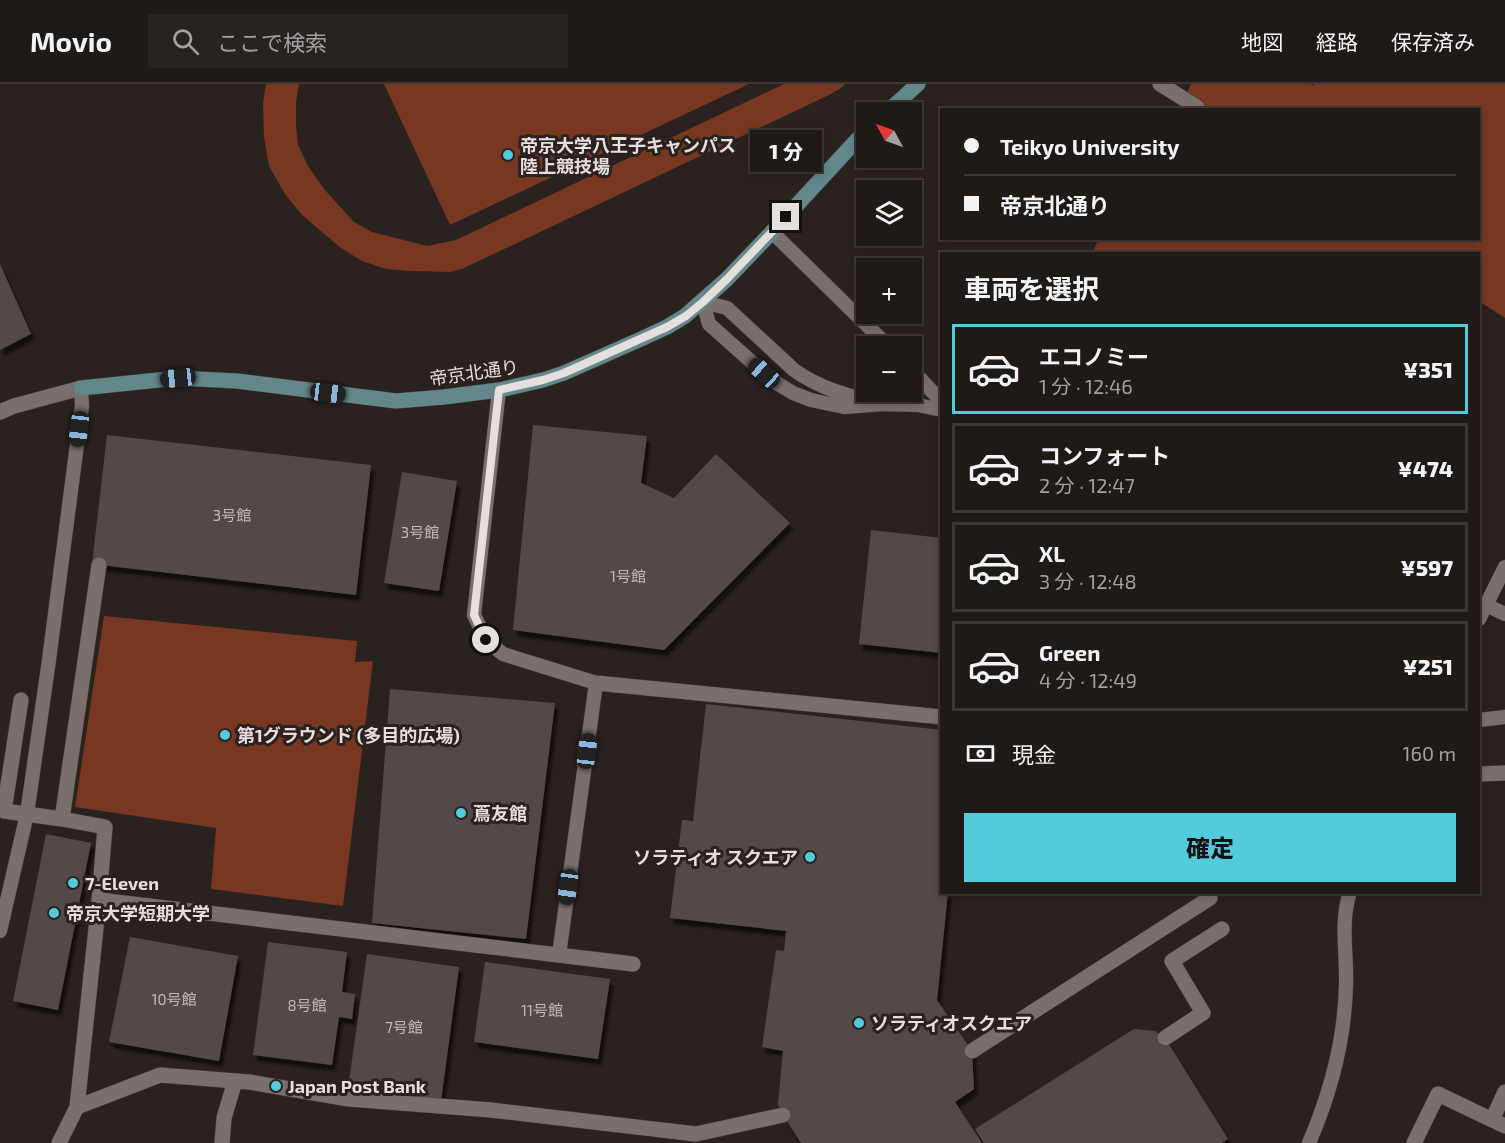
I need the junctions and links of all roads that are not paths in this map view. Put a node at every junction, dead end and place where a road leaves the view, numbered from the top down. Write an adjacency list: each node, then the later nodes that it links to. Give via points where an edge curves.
1 (918, 84): 3 (street)
2 (1160, 84): 4 (street)
3 (897, 102)
4 (1197, 107)
5 (856, 141): 6 (street, 帝京北通り)
6 (772, 232): 7 (street, 帝京北通り); 8 (lane)
7 (703, 302): 11 (street, 帝京北通り, via 667,327 564,373); 13 (lane, via 727,308 806,379 835,392); 13 (lane, via 709,324 793,393 844,407)
8 (878, 336)
9 (922, 381): 12 (lane)
10 (81, 388): 11 (street, 帝京北通り, via 178,378 237,381 396,401); 15 (street, 帝京北通り); 28 (lane, via 82,406)
11 (499, 390): 21 (lane, via 474,615 486,640 503,654)
12 (940, 400)
13 (884, 404): 14 (lane)
14 (940, 410)
15 (0, 412)
16 (99, 565): 29 (street)
17 (1505, 567): 18 (lane)
18 (1486, 605): 19 (lane); 20 (lane)
19 (1505, 614)
20 (1480, 617)
21 (596, 683): 23 (street); 35 (lane)
22 (21, 700): 28 (street, via 4,812)
23 (940, 717)
24 (1505, 717): 25 (lane)
25 (1480, 720)
26 (1505, 773): 27 (street)
27 (1480, 774)
28 (27, 814): 29 (street); 34 (lane)
29 (62, 819): 32 (street, via 105,827)
30 (1350, 894): 46 (lane, via 1345,917 1345,1005 1338,1054 1325,1103)
31 (1210, 898): 38 (street)
32 (99, 900): 35 (street); 41 (street)
33 (1222, 929): 37 (street, via 1172,961 1203,1013)
34 (0, 931)
35 (559, 955): 36 (street)
36 (633, 964)
37 (1165, 1038)
38 (972, 1051)
39 (235, 1081): 41 (street, via 160,1075); 42 (street, via 349,1099 491,1110 696,1134); 45 (street, via 224,1118)
40 (1505, 1092): 43 (street)
41 (77, 1107): 44 (street)
42 (783, 1115)
43 (1498, 1123): 47 (street, via 1438,1094)
44 (59, 1143)
45 (222, 1143)
46 (1308, 1143)
47 (1414, 1143)

